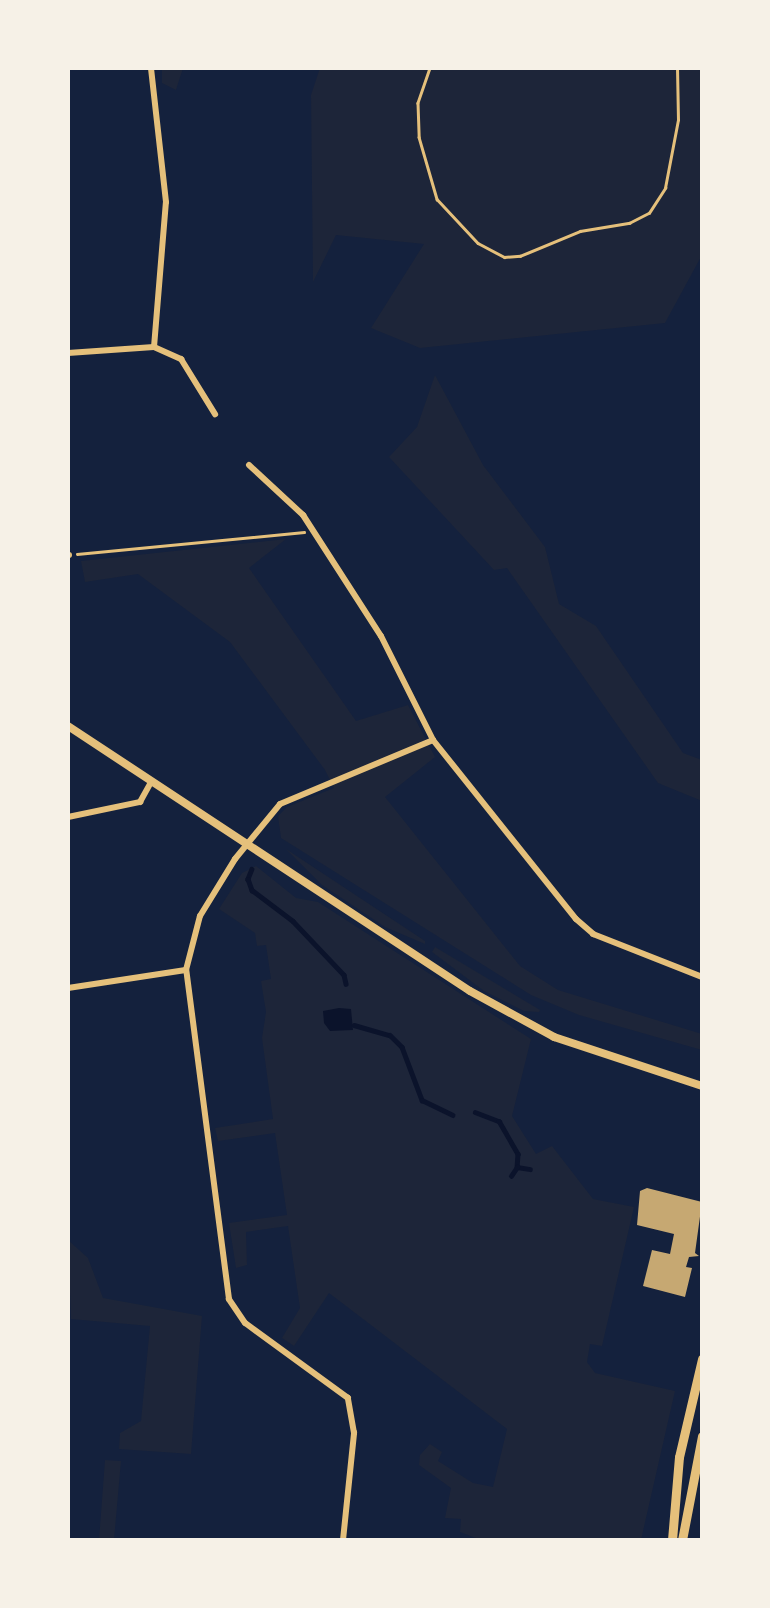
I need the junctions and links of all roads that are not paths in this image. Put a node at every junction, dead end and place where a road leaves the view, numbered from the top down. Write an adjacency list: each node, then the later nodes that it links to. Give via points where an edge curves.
1 (151, 68): 2 (street, via 166,202)
2 (154, 347): 3 (street); 4 (street, via 181,359)
3 (68, 353)
4 (215, 414)
5 (249, 465): 7 (street, via 303,515 381,636)
6 (68, 726): 8 (street)
7 (433, 740): 10 (street, via 286,800 270,812); 12 (street, via 576,919 613,945)
8 (151, 782): 9 (street, via 139,802); 10 (street)
9 (68, 817)
10 (246, 843): 11 (street, via 200,916); 14 (street, via 470,991 554,1037)
11 (186, 970): 13 (street); 18 (street, via 229,1300 245,1323 348,1398 354,1433)
12 (702, 976)
13 (68, 988)
14 (702, 1086)
15 (702, 1359): 16 (main road)
16 (699, 1381): 19 (main road, via 679,1457)
17 (702, 1436): 20 (main road)
18 (343, 1540)
19 (672, 1540)
20 (682, 1540)

